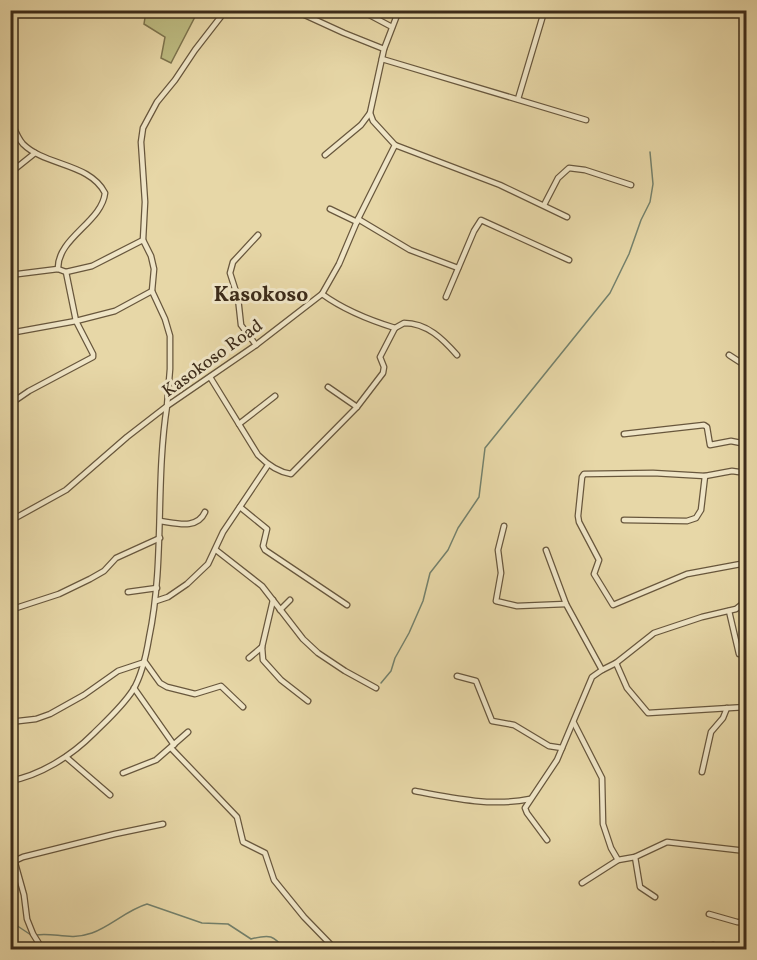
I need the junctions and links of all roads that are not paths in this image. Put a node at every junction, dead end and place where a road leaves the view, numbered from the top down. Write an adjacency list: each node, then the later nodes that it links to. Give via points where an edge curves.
1 (226, 10): 23 (street, via 142,128)
2 (296, 10): 7 (street)
3 (360, 10): 6 (street)
4 (399, 10): 6 (street)
5 (543, 12): 9 (street)
6 (392, 27): 7 (street)
7 (384, 49): 8 (street)
8 (382, 59): 9 (street); 10 (street)
9 (518, 99): 12 (street)
10 (370, 112): 13 (street); 15 (street, via 361,125)
11 (10, 118): 14 (street, via 16,134)
12 (586, 120)
13 (395, 146): 18 (street); 21 (street, Kasokoso Road)
14 (35, 153): 16 (street); 26 (street, via 94,180 105,193 102,203 64,250)
15 (325, 155)
16 (10, 173)
17 (631, 185): 18 (street, via 569,168 558,178)
18 (544, 205): 20 (street)
19 (330, 209): 21 (street)
20 (567, 217)
21 (357, 220): 25 (street, via 410,250); 30 (street, Kasokoso Road)
22 (258, 235): 35 (street, via 233,262 230,273 241,325)
23 (143, 240): 27 (street, via 98,264); 29 (street, via 154,269)
24 (569, 260): 25 (street, via 481,220)
25 (458, 268): 31 (street)
26 (58, 269): 27 (street); 28 (street)
27 (66, 272): 32 (street)
28 (10, 275)
29 (152, 291): 32 (street, via 121,308); 43 (street, via 170,336)
30 (322, 294): 33 (street, via 362,317); 35 (street, Kasokoso Road)
31 (446, 297)
32 (76, 321): 34 (street); 42 (street, via 93,357)
33 (395, 328): 36 (street, via 404,323 421,326 443,339); 44 (street, via 380,357 384,372)
34 (10, 333)
35 (256, 345): 39 (street, Kasokoso Road)
36 (458, 355)
37 (729, 355): 38 (street)
38 (747, 366)
39 (210, 377): 43 (street, Kasokoso Road); 45 (street)
40 (328, 387): 44 (street)
41 (275, 396): 45 (street)
42 (10, 404)
43 (167, 406): 54 (street, via 66,490); 55 (street, Kasokoso Road, via 161,451)
44 (357, 407): 48 (street, via 293,473)
45 (240, 424): 48 (street)
46 (624, 434): 47 (street, via 704,425 710,445 731,441)
47 (747, 444)
48 (268, 465): 51 (street)
49 (747, 473): 50 (street, via 732,471)
50 (705, 476): 53 (street, via 701,510 696,518); 60 (street, via 583,475 578,516 599,560 594,574 615,605 679,577)
51 (240, 507): 58 (street); 68 (street, via 267,529 265,550)
52 (206, 512): 55 (street, via 201,521 192,524)
53 (624, 520)
54 (10, 521)
55 (160, 521): 57 (street, Kasokoso Road)
56 (504, 526): 67 (street, via 498,550 501,573 496,601 517,606)
57 (160, 538): 61 (street, Kasokoso Road); 69 (street, via 116,558 90,579)
58 (216, 550): 63 (street, via 262,586); 65 (street, via 197,576)
59 (546, 550): 67 (street)
60 (747, 563)
61 (156, 588): 62 (street); 65 (street, Kasokoso Road)
62 (128, 592)
63 (273, 600): 70 (street); 72 (street)
64 (290, 600): 70 (street)
65 (156, 601): 75 (street, Kasokoso Road)
66 (747, 601): 71 (street)
67 (566, 604): 77 (street)
68 (347, 605)
69 (10, 610)
70 (280, 610): 80 (street, via 318,653)
71 (729, 611): 73 (street); 76 (street, via 654,633)
72 (262, 647): 74 (street); 81 (street, via 266,665)
73 (739, 654)
74 (249, 658)
75 (144, 662): 79 (street, Kasokoso Road); 82 (street, via 163,686 195,694 220,686); 85 (street, via 118,671 84,696 42,717)
76 (616, 663): 77 (street); 84 (street, via 627,688 648,713)
77 (602, 670): 86 (street, via 588,684)
78 (457, 676): 89 (street, via 476,681 492,721 514,725)
79 (134, 688): 88 (street); 90 (street, Kasokoso Road, via 115,712)
80 (376, 688)
81 (308, 701)
82 (243, 707)
83 (747, 707): 84 (street)
84 (727, 708): 91 (street, via 711,732)
85 (10, 722)
86 (574, 722): 89 (street); 102 (street, via 602,778 603,824)
87 (188, 732): 88 (street)
88 (173, 746): 92 (street, via 156,760); 109 (street, via 237,817 243,842 265,853 274,880)
89 (562, 748): 96 (street)
90 (66, 757): 93 (street, Kasokoso Road); 95 (street)
91 (702, 772)
92 (123, 773)
93 (10, 781)
94 (415, 791): 96 (street, via 448,798)
95 (110, 795)
96 (530, 799): 98 (street, via 525,810)
97 (164, 824): 103 (street)
98 (547, 840)
99 (10, 845): 103 (street)
100 (747, 851): 101 (street, via 667,842)
101 (635, 857): 102 (street); 105 (street, via 640,887)
102 (618, 860): 104 (street)
103 (13, 862): 108 (street, via 27,919)
104 (582, 883)
105 (655, 897)
106 (709, 914): 107 (street)
107 (747, 923)
108 (43, 950)
109 (336, 950)

